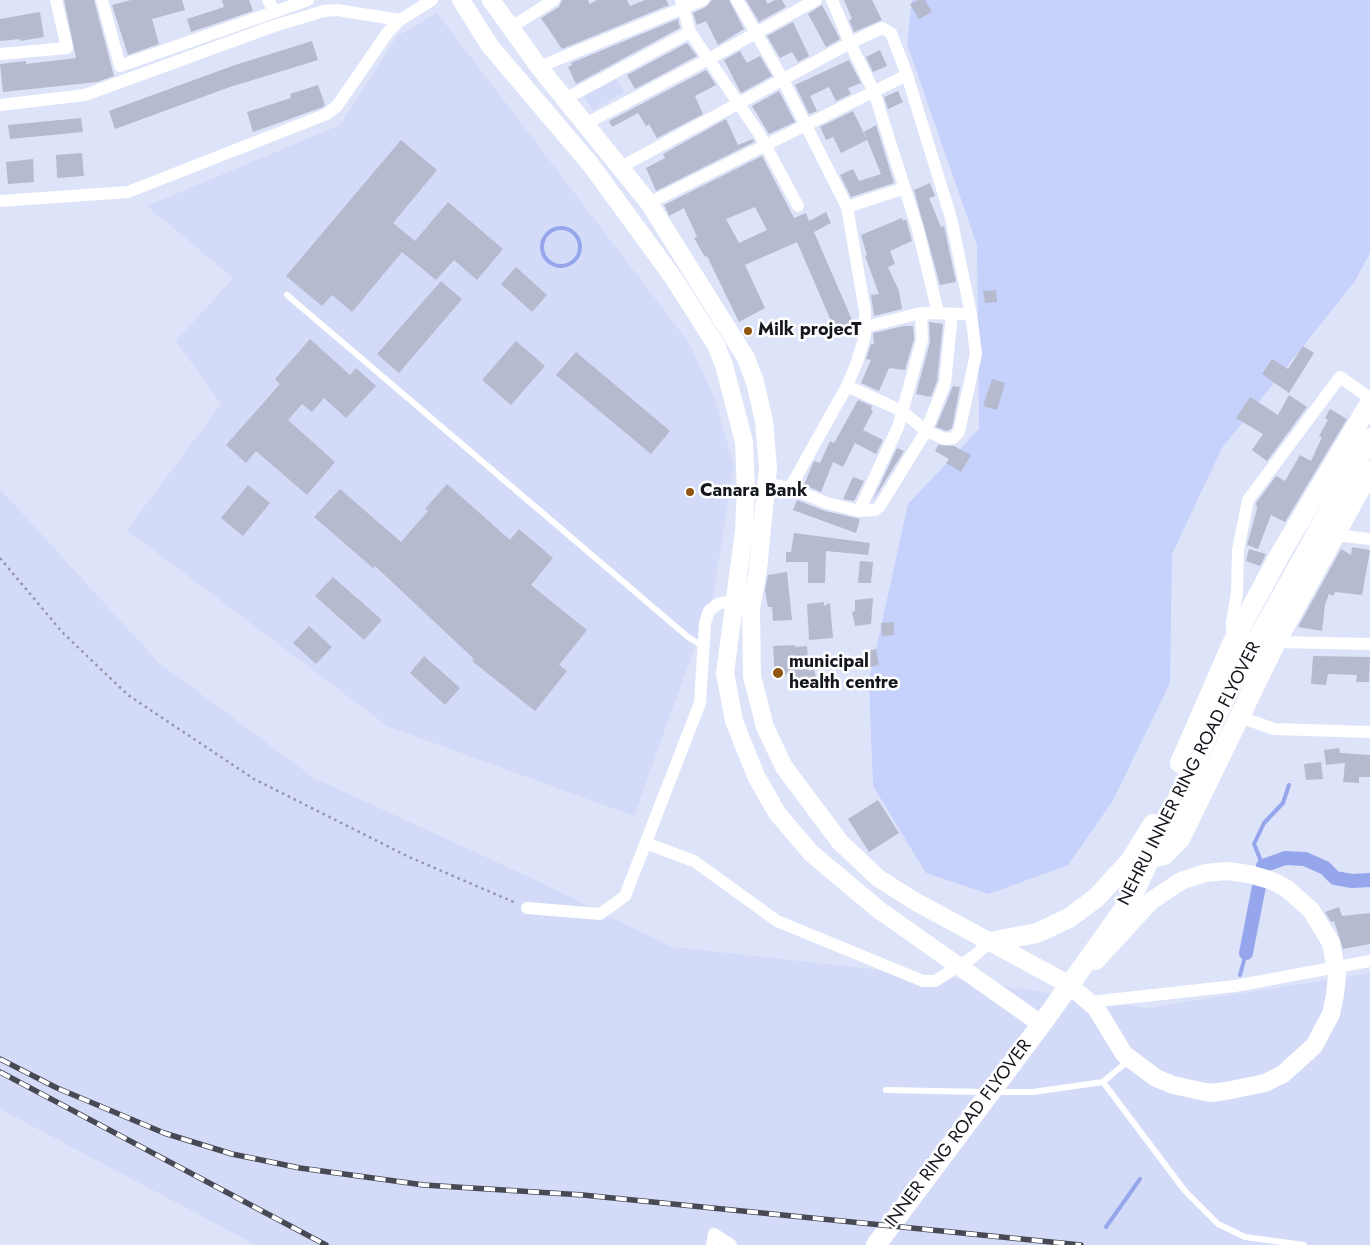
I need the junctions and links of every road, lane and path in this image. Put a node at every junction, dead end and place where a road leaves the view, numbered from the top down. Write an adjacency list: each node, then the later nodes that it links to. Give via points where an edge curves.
1 (56, 0): 21 (street, via 66,48)
2 (102, 0): 15 (street, via 120,66)
3 (268, 0): 15 (street)
4 (308, 0): 15 (street)
5 (432, 0): 16 (street)
6 (461, 0): 58 (street, via 490,46 591,165 672,276 716,345 745,451 744,531)
7 (491, 0): 17 (street)
8 (554, 0): 17 (street)
9 (703, 0): 13 (street)
10 (737, 0): 19 (street)
11 (816, 0): 14 (street)
12 (832, 0): 20 (street)
13 (682, 4): 18 (street); 23 (street)
14 (794, 6): 19 (street)
15 (276, 12)
16 (400, 20): 29 (street, via 337,10 324,11 85,95); 35 (street, via 379,44 337,106 327,114 128,192)
17 (510, 28): 23 (street)
18 (690, 32): 22 (street); 27 (street)
19 (756, 33): 22 (street); 25 (street)
20 (850, 43): 24 (street, via 882,28 887,30); 25 (street); 26 (street)
21 (0, 54)
22 (707, 60): 28 (street); 30 (street)
23 (539, 67): 27 (street)
24 (907, 75): 26 (street); 43 (street, via 951,218)
25 (782, 78): 28 (street); 31 (street)
26 (874, 92): 31 (street); 34 (street)
27 (565, 99): 30 (street)
28 (738, 104): 32 (street); 33 (street)
29 (0, 105)
30 (585, 124): 33 (street)
31 (806, 127): 32 (street); 38 (street)
32 (765, 144): 36 (street); 37 (street)
33 (621, 167): 36 (street)
34 (905, 188): 38 (street); 41 (street)
35 (0, 200)
36 (648, 203): 52 (street, via 746,358 764,421)
37 (798, 206)
38 (847, 207): 44 (street)
39 (287, 295): 62 (lane, via 688,637)
40 (921, 313): 41 (street); 44 (street); 48 (street, via 922,340)
41 (938, 313): 42 (street)
42 (952, 314): 43 (street); 49 (street, via 945,383)
43 (971, 314): 49 (street, via 976,354 959,432 953,438 945,439)
44 (865, 327): 45 (street, via 857,362)
45 (847, 386): 48 (street); 53 (street)
46 (1370, 398): 60 (street, via 1340,377 1248,500 1238,550)
47 (1370, 403): 60 (main road, via 1279,556)
48 (902, 411): 49 (street); 54 (street, via 898,427)
49 (926, 431): 54 (street, via 880,506 875,510)
50 (1370, 438): 71 (main road, NEHRU INNER RING ROAD FLYOVER, via 1227,694 1131,899)
51 (1370, 471): 55 (main road)
52 (766, 483): 53 (street); 68 (street, via 751,609 752,676 765,726 784,767 840,842 878,878)
53 (790, 488): 54 (street, via 827,503)
54 (859, 511)
55 (1335, 535): 56 (street); 59 (main road)
56 (1370, 539)
57 (0, 558): 67 (path, via 62,632 128,695 254,779 409,857)
58 (734, 600): 62 (street, via 718,604 709,611); 71 (street, via 725,672 734,721 756,776 776,813 811,853 879,910)
59 (1276, 642): 61 (street); 63 (main road)
60 (1232, 644): 66 (main road, via 1150,832)
61 (1370, 644)
62 (704, 647): 65 (street, via 700,702)
63 (1240, 717): 64 (street, via 1274,729); 66 (main road, via 1180,839 1164,855)
64 (1370, 732)
65 (648, 844): 67 (street, via 625,896 600,914); 68 (street, via 694,861 777,921 923,982 935,981)
66 (1130, 861): 68 (main road, via 1096,898 1069,918 1038,933)
67 (527, 908)
68 (990, 942): 70 (street, via 1068,984)
69 (1370, 961): 70 (street, via 1235,986)
70 (1090, 1002): 72 (street)
71 (1044, 1021): 72 (street, via 1150,901 1181,881 1205,873 1228,871 1270,880 1299,898 1315,915 1331,943 1337,975 1331,1014 1314,1046 1283,1074 1244,1089 1210,1093 1164,1082); 77 (main road, INNER RING ROAD FLYOVER)
72 (1130, 1060): 73 (lane)
73 (1103, 1082): 74 (lane, via 1014,1094 935,1089); 78 (lane, via 1185,1191 1218,1224 1245,1237)
74 (886, 1090)
75 (712, 1245): 76 (street, via 714,1234)
76 (731, 1245)
77 (876, 1245)
78 (1304, 1245)

